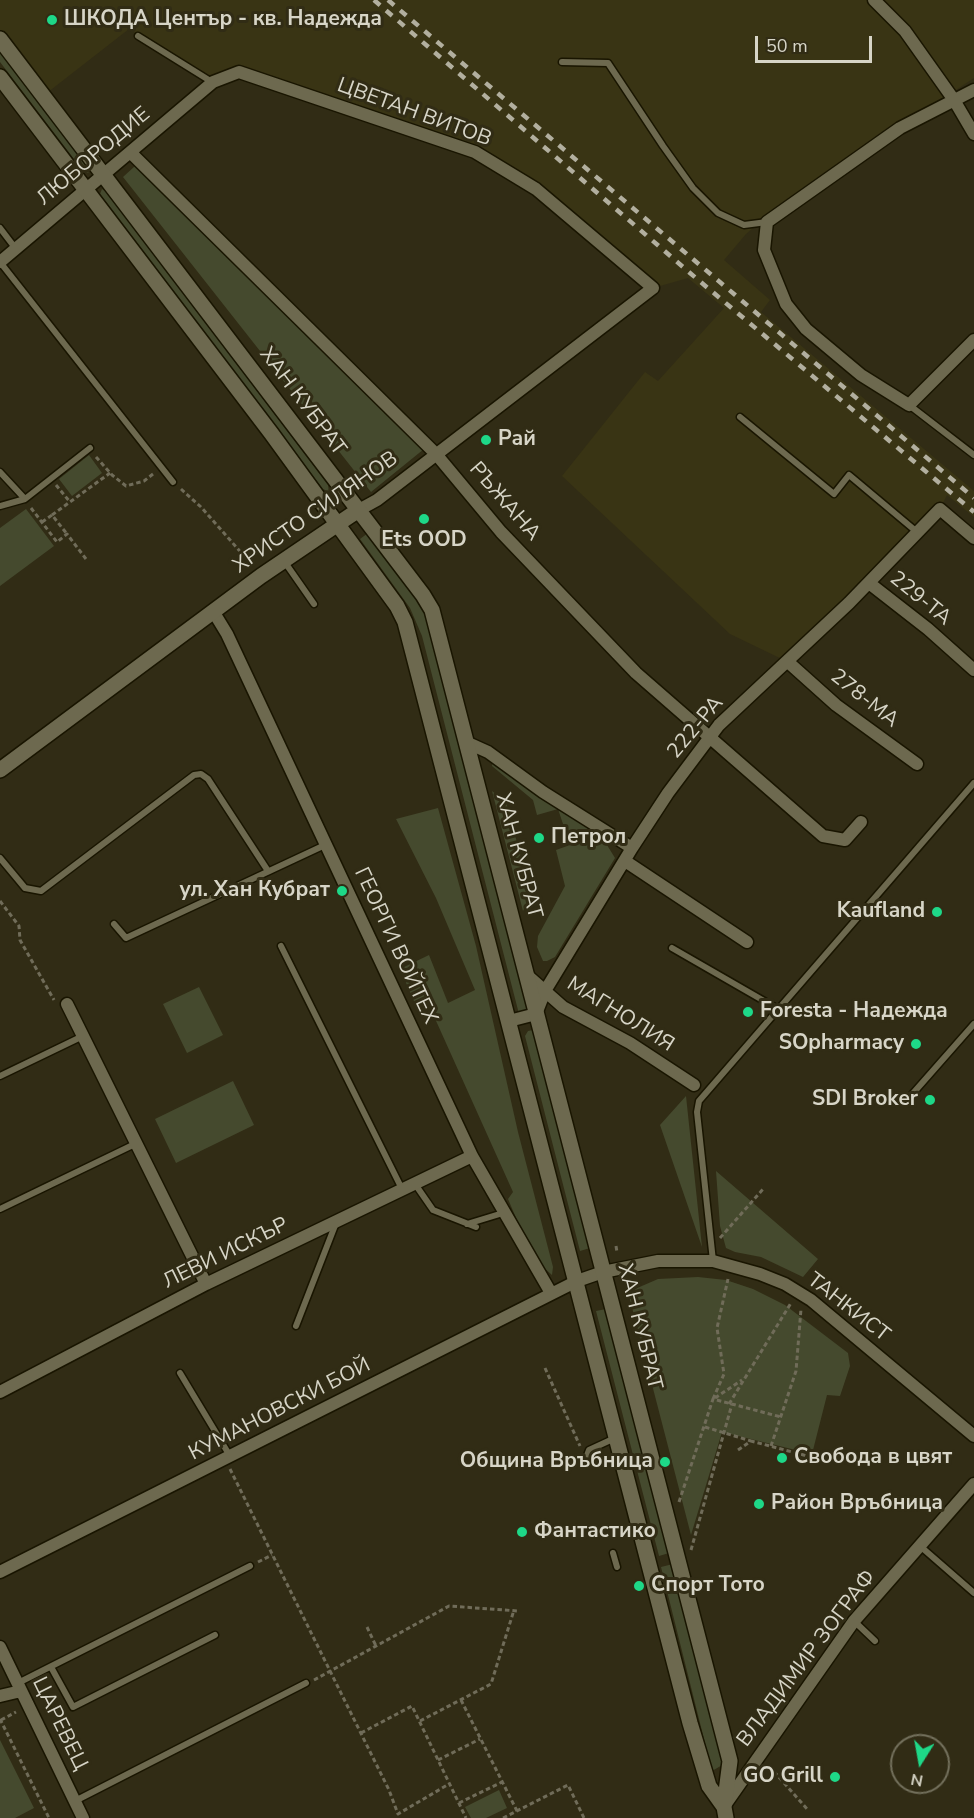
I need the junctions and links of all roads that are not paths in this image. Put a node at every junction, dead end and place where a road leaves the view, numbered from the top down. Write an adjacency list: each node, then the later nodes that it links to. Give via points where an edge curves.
1 (874, 0): 8 (street, via 905,32)
2 (138, 36): 6 (lane)
3 (0, 39): 11 (street, ХАН КУБРАТ)
4 (562, 62): 13 (lane, via 608,63 693,188 731,221 744,225)
5 (0, 76): 12 (street, ХАН КУБРАТ)
6 (213, 82): 10 (street, ЛЮБОРОДИЕ); 17 (street, ЦВЕТАН ВИТОВ, via 239,72 475,152 536,189)
7 (974, 90): 8 (street)
8 (954, 100): 9 (street); 13 (street, via 900,128)
9 (974, 134)
10 (131, 153): 11 (street, ЛЮБОРОДИЕ); 22 (street, РЪЖАНА)
11 (104, 176): 12 (street, ЛЮБОРОДИЕ); 28 (street, ХАН КУБРАТ)
12 (85, 189): 15 (street, ЛЮБОРОДИЕ); 29 (street, ХАН КУБРАТ)
13 (767, 222): 19 (street, via 764,250 786,304 830,351)
14 (0, 228): 15 (lane)
15 (16, 249): 16 (street, ЛЮБОРОДИЕ)
16 (0, 262): 25 (lane)
17 (654, 288): 22 (street, ХРИСТО СИЛЯНОВ)
18 (974, 340): 19 (street)
19 (909, 405): 23 (lane)
20 (740, 417): 30 (lane, via 834,494 849,475)
21 (90, 448): 26 (lane)
22 (436, 454): 28 (street, ХРИСТО СИЛЯНОВ); 38 (street, РЪЖАНА, via 501,532 628,665)
23 (974, 455)
24 (0, 472): 26 (lane)
25 (173, 482)
26 (25, 499): 27 (lane)
27 (0, 506)
28 (357, 511): 29 (street, ХРИСТО СИЛЯНОВ); 39 (street, ХАН КУБРАТ, via 432,610)
29 (336, 523): 32 (street, ХРИСТО СИЛЯНОВ); 58 (street, ХАН КУБРАТ, via 405,622)
30 (918, 532): 31 (street, 222-РА, via 940,509); 33 (street, 222-РА)
31 (974, 538)
32 (284, 560): 34 (lane); 35 (street, ХРИСТО СИЛЯНОВ)
33 (869, 583): 36 (street, 222-РА); 37 (street, 229-ТА)
34 (314, 604)
35 (213, 611): 41 (street, ХРИСТО СИЛЯНОВ); 44 (street, ГЕОРГИ ВОЙТЕХ)
36 (788, 662): 38 (street, 222-РА); 40 (street, 278-МА, via 836,705)
37 (974, 670)
38 (708, 738): 43 (street, РЪЖАНА, via 823,836 845,840); 45 (street, 222-РА)
39 (468, 743): 45 (street, via 488,752); 53 (street, ХАН КУБРАТ)
40 (917, 764)
41 (0, 770)
42 (974, 783): 56 (lane)
43 (861, 822)
44 (325, 844): 48 (lane); 65 (street, ГЕОРГИ ВОЙТЕХ)
45 (632, 848): 47 (street, 222-РА)
46 (0, 858): 48 (lane, via 25,888 41,891 201,774)
47 (625, 861): 50 (street); 54 (street, 222-РА)
48 (268, 871): 49 (lane, via 126,938)
49 (114, 924)
50 (747, 942)
51 (280, 946): 67 (lane)
52 (672, 948): 56 (lane)
53 (528, 976): 54 (street, МАГНОЛИЯ); 57 (street, ХАН КУБРАТ)
54 (545, 991): 57 (street, 222-РА); 62 (street, МАГНОЛИЯ, via 563,1007 630,1042)
55 (67, 1004): 60 (street)
56 (778, 1009): 73 (lane, via 699,1101)
57 (536, 1014): 58 (street); 74 (street, ХАН КУБРАТ)
58 (509, 1021): 75 (street, ХАН КУБРАТ)
59 (974, 1024): 63 (lane)
60 (83, 1036): 61 (lane); 64 (street)
61 (0, 1076)
62 (694, 1085)
63 (908, 1099)
64 (138, 1143): 68 (lane); 76 (street)
65 (472, 1156): 66 (street, ЛЕВИ ИСКЪР); 69 (street, ГЕОРГИ ВОЙТЕХ)
66 (415, 1184): 67 (street, ЛЕВИ ИСКЪР); 71 (lane, via 433,1210)
67 (402, 1190): 70 (street, ЛЕВИ ИСКЪР)
68 (0, 1209)
69 (503, 1213): 71 (lane); 77 (street, ГЕОРГИ ВОЙТЕХ)
70 (336, 1222): 76 (street, ЛЕВИ ИСКЪР); 78 (lane)
71 (467, 1224): 72 (lane)
72 (476, 1227)
73 (712, 1261): 74 (street, ТАНКИСТ, via 658,1261); 82 (street, ТАНКИСТ, via 760,1274 811,1300)
74 (603, 1272): 75 (street, ТАНКИСТ); 101 (street, ХАН КУБРАТ, via 730,1761)
75 (577, 1281): 77 (street, КУМАНОВСКИ БОЙ); 81 (street, ХАН КУБРАТ)
76 (206, 1284): 80 (street, ЛЕВИ ИСКЪР)
77 (551, 1293): 83 (street, КУМАНОВСКИ БОЙ)
78 (296, 1326)
79 (180, 1373): 83 (lane)
80 (0, 1392)
81 (618, 1436): 84 (lane, via 589,1450); 101 (street, ХАН КУБРАТ, via 708,1786)
82 (974, 1436)
83 (228, 1458): 90 (street, КУМАНОВСКИ БОЙ)
84 (586, 1458)
85 (974, 1484): 86 (street, ВЛАДИМИР ЗОГРАФ)
86 (920, 1546): 91 (lane); 92 (street, ВЛАДИМИР ЗОГРАФ)
87 (613, 1553): 89 (lane)
88 (250, 1566): 96 (lane)
89 (617, 1567)
90 (0, 1572)
91 (974, 1593)
92 (854, 1621): 94 (lane); 101 (street, ВЛАДИМИР ЗОГРАФ)
93 (215, 1635): 96 (lane, via 73,1707)
94 (875, 1641)
95 (0, 1647): 98 (street, ЦАРЕВЕЦ)
96 (51, 1667): 98 (lane)
97 (306, 1683): 100 (lane)
98 (20, 1687): 99 (street); 100 (street, ЦАРЕВЕЦ)
99 (0, 1696)
100 (75, 1801): 102 (street, ЦАРЕВЕЦ)
101 (722, 1814)
102 (83, 1818)

